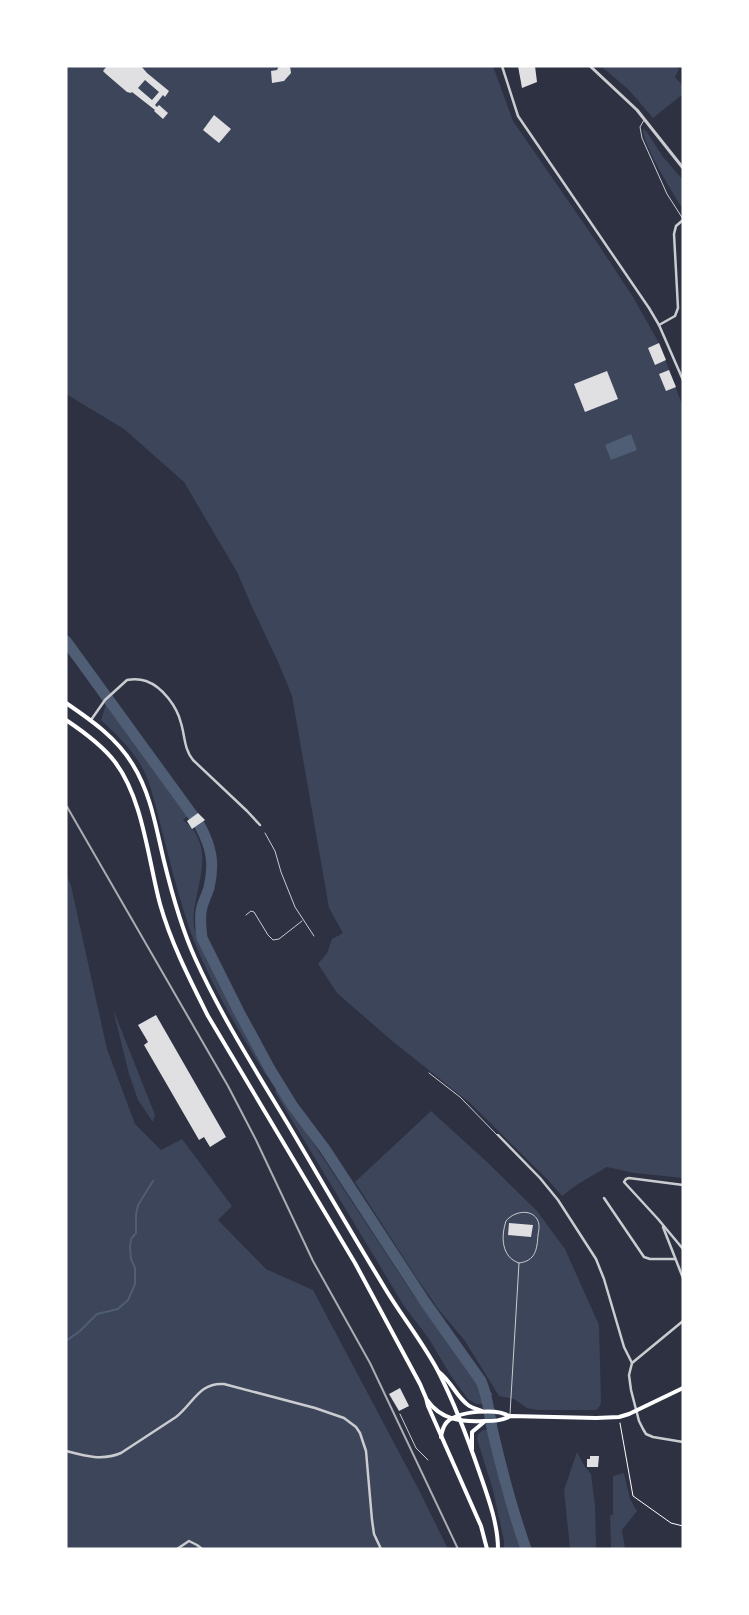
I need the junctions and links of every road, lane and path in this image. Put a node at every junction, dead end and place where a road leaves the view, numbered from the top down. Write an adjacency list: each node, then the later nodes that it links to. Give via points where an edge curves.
1 (502, 66): 6 (street, via 518,116)
2 (590, 66): 3 (street)
3 (645, 120): 4 (street); 5 (lane, via 640,126 642,138 666,194)
4 (683, 168)
5 (683, 220): 6 (street, via 676,226 674,234 677,311)
6 (659, 325): 7 (street)
7 (683, 380)
8 (66, 703): 10 (main road)
9 (66, 720): 29 (main road, via 105,750 128,783 138,810 160,905 196,993 358,1268)
10 (90, 720): 11 (street, via 105,700 127,680 146,681 159,689 179,717 189,756); 27 (main road, via 115,741 141,779 151,805 181,923 220,1009 365,1255)
11 (260, 825)
12 (266, 833): 14 (lane)
13 (246, 915): 14 (lane, via 254,912 273,940)
14 (303, 921): 15 (lane)
15 (314, 936)
16 (428, 1073): 17 (lane, via 460,1097)
17 (498, 1135): 26 (street, via 558,1200 593,1254)
18 (683, 1185): 20 (street, via 629,1178 625,1181)
19 (604, 1198): 22 (street, via 644,1257)
20 (661, 1223): 21 (street); 22 (street)
21 (683, 1249)
22 (675, 1259): 24 (street)
23 (519, 1263): 23 (lane, via 511,1259 503,1244 505,1223 520,1212 535,1217 538,1223 537,1249 531,1259); 34 (lane)
24 (683, 1278)
25 (683, 1321): 26 (street)
26 (632, 1363): 30 (street, via 630,1382)
27 (438, 1371): 31 (main road, via 464,1402); 33 (main road)
28 (683, 1388): 30 (main road)
29 (426, 1398): 36 (main road, via 434,1409); 39 (main road)
30 (636, 1410): 35 (main road); 40 (street, via 646,1434)
31 (485, 1412): 33 (main road); 34 (main road, via 501,1412)
32 (400, 1414): 43 (lane, via 416,1448)
33 (458, 1415): 36 (main road); 37 (main road)
34 (510, 1416): 35 (main road); 38 (main road, via 502,1421)
35 (619, 1417): 44 (path, via 633,1496 670,1523)
36 (451, 1419): 37 (main road); 39 (main road)
37 (460, 1421): 38 (main road); 42 (main road)
38 (487, 1421): 42 (main road, via 472,1432)
39 (441, 1436): 48 (main road)
40 (683, 1442)
41 (66, 1451): 47 (street, via 102,1458 121,1453 176,1417 210,1385 224,1384 315,1408 347,1420 360,1433 366,1451 374,1534)
42 (472, 1451): 49 (main road, via 486,1491)
43 (428, 1460)
44 (683, 1526)
45 (177, 1549): 46 (street, via 189,1541)
46 (202, 1549)
47 (381, 1549)
48 (487, 1549)
49 (498, 1549)

